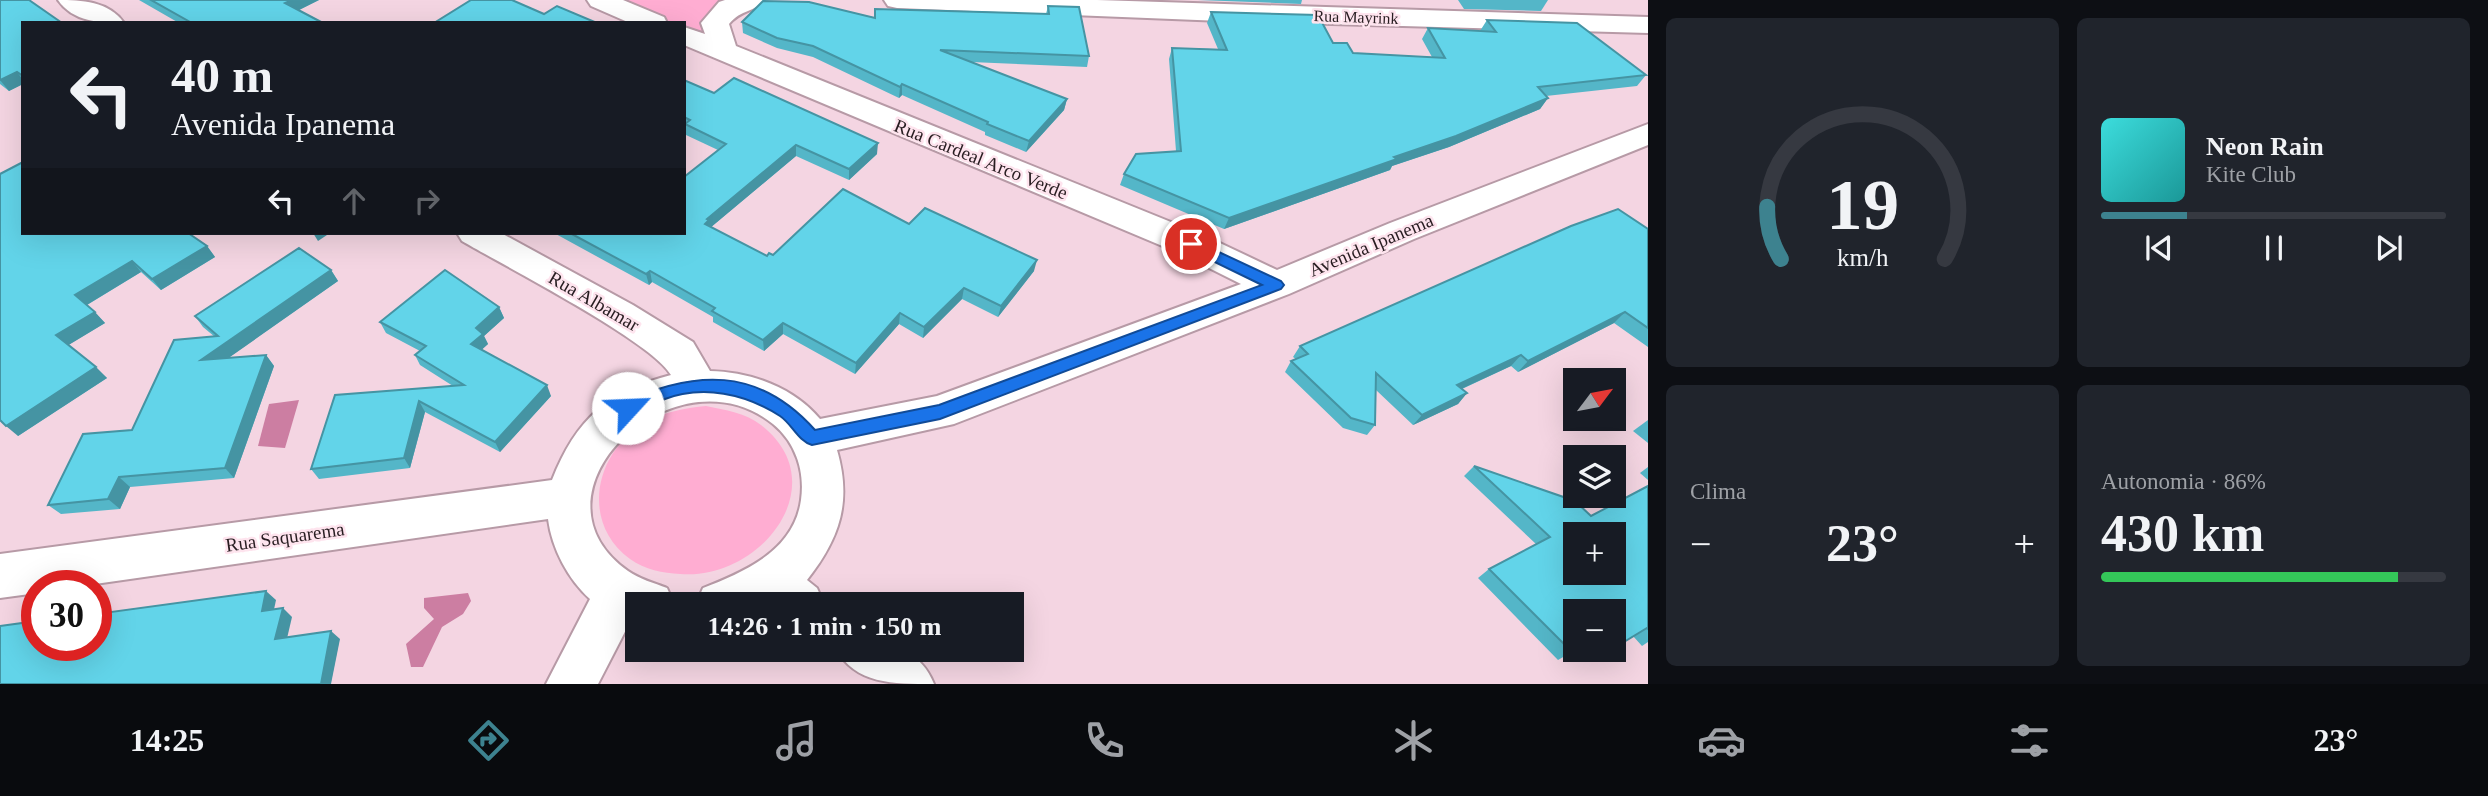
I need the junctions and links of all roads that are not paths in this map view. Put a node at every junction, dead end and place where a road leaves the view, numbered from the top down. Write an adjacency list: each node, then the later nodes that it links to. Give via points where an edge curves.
1 (71, 0): 6 (street)
2 (600, 0): 7 (street)
3 (751, 0): 11 (street, via 728,8 715,23)
4 (897, 0): 8 (street, Rua Mayrink)
5 (1590, 0): 8 (street)
6 (108, 21)
7 (649, 21)
8 (1611, 23): 9 (street, Rua Mayrink)
9 (1648, 25)
10 (686, 36): 11 (street, Rua Cardeal Arco Verde)
11 (723, 52): 14 (street, Rua Cardeal Arco Verde, via 1191,244)
12 (1648, 134): 14 (street, Avenida Ipanema)
13 (478, 235): 15 (street, Rua Albamar, via 679,353)
14 (1276, 285): 16 (street, Avenida Ipanema, via 940,412)
15 (698, 386): 16 (street, via 732,387 764,397 791,415); 17 (street, via 662,392 628,408 599,432 579,463)
16 (812, 438): 20 (street, via 823,466 825,496 817,528 799,557)
17 (569, 497): 18 (street, Rua Saquarema); 19 (street, via 570,524 579,550 596,573)
18 (0, 576)
19 (626, 592)
20 (786, 592)
21 (625, 611): 23 (street)
22 (879, 662): 24 (street)
23 (571, 684)
24 (909, 684)

